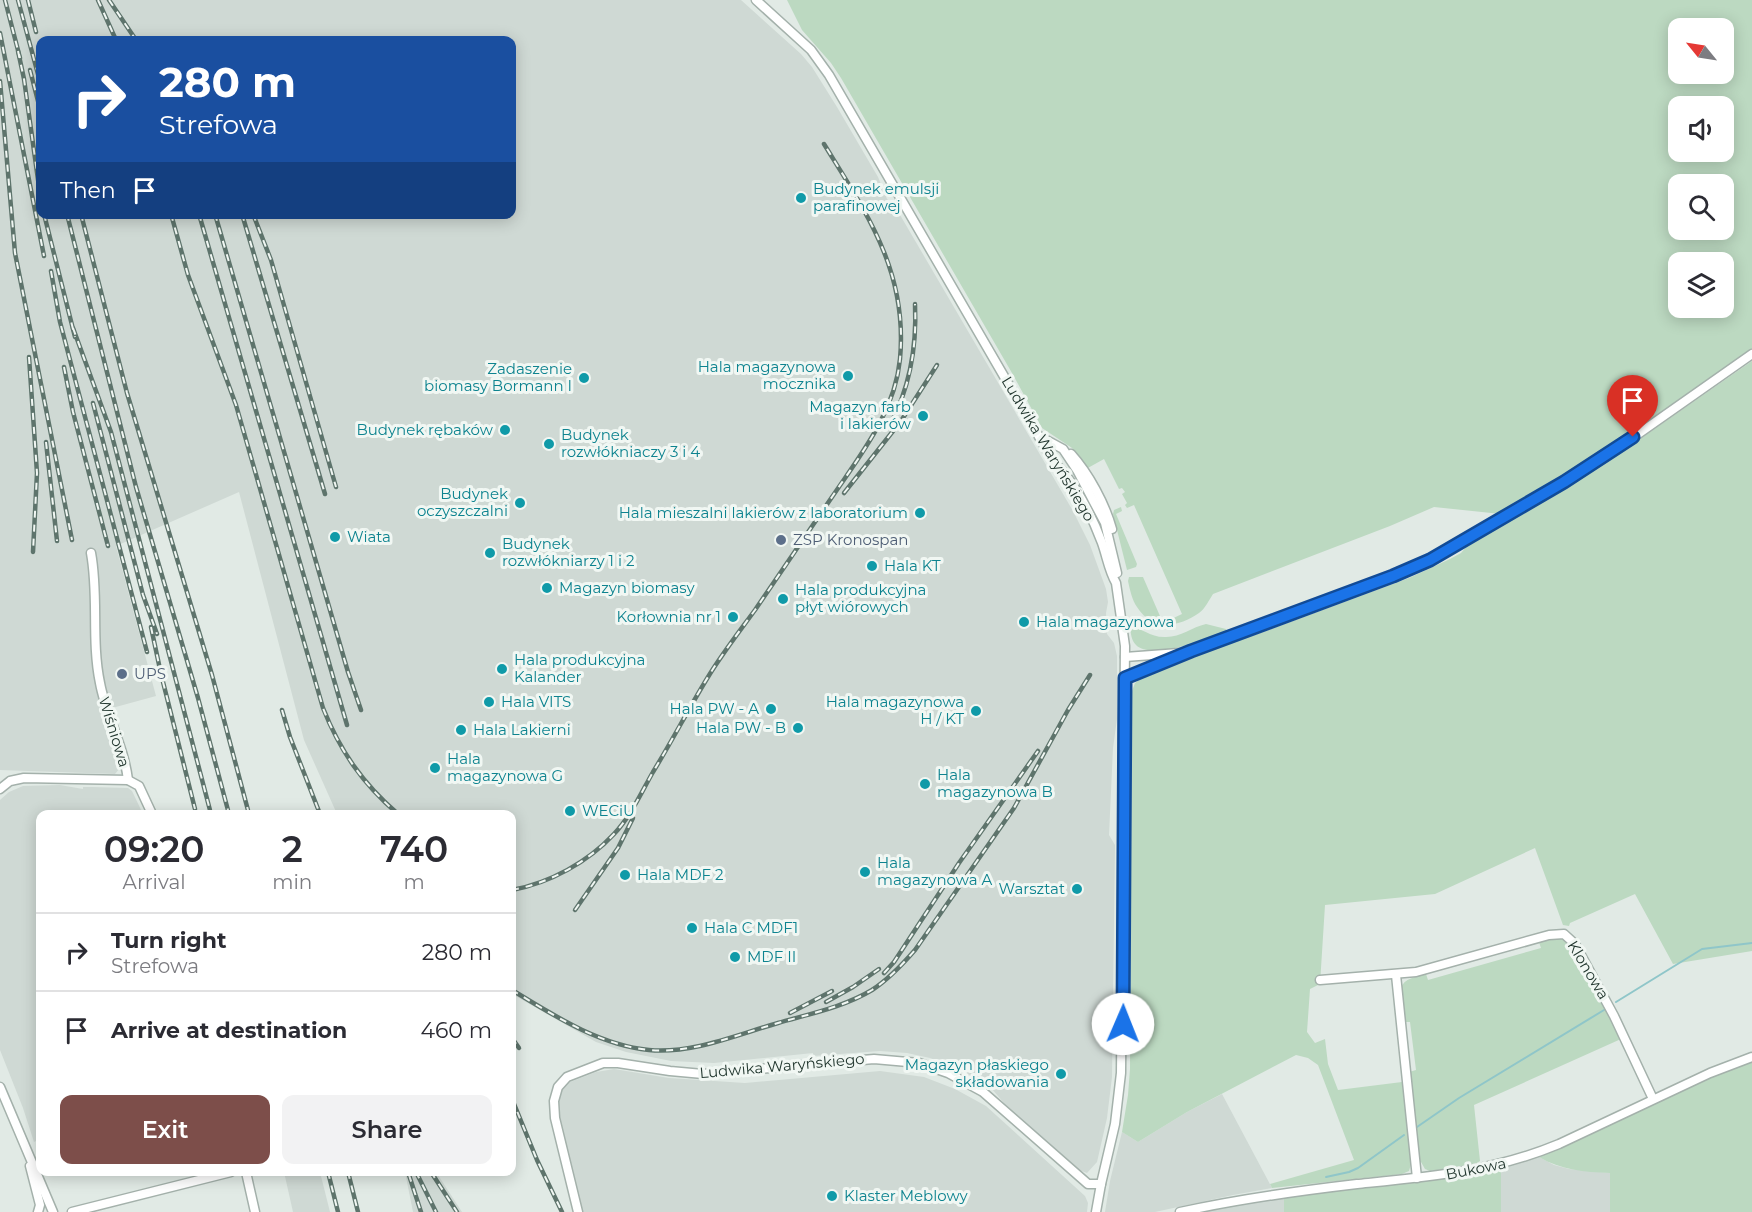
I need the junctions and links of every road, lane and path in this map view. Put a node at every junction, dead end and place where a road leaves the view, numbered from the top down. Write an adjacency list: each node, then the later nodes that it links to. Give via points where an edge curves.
1 (756, 0): 3 (street, Ludwika Waryńskiego, via 810,50 829,75)
2 (1752, 354): 6 (street, via 1604,458 1444,553 1393,576)
3 (1039, 436): 5 (street, Ludwika Waryńskiego, via 1092,520); 5 (street, via 1063,449 1101,514)
4 (91, 554): 9 (street, Wiśniowa, via 100,684)
5 (1115, 578): 7 (street, Ludwika Waryńskiego)
6 (1191, 651): 7 (street); 8 (street)
7 (1125, 657): 8 (street, Ludwika Waryńskiego)
8 (1125, 678): 23 (street, Ludwika Waryńskiego, via 1121,1074 1115,1124)
9 (128, 780): 10 (street, Wiśniowa, via 24,778); 11 (street, via 139,786)
10 (0, 789)
11 (150, 810)
12 (1396, 975): 13 (street, Klonowa); 16 (street, Klonowa, via 1564,934 1575,944 1614,1016); 22 (street)
13 (1320, 980)
14 (1752, 1057): 16 (street, Bukowa)
15 (0, 1087): 17 (street)
16 (1653, 1099): 22 (street, Bukowa, via 1533,1155 1482,1170)
17 (28, 1151): 18 (street); 24 (street)
18 (36, 1171)
19 (38, 1176): 25 (street)
20 (215, 1176): 26 (street)
21 (247, 1176): 27 (street)
22 (1417, 1178): 30 (street, Bukowa, via 1266,1195)
23 (1101, 1184): 28 (street, Ludwika Waryńskiego, via 1088,1184 976,1087 919,1063 874,1059 703,1074 603,1063 567,1077 558,1087 554,1101); 29 (street, Ludwika Waryńskiego)
24 (38, 1212)
25 (53, 1212)
26 (72, 1212)
27 (255, 1212)
28 (578, 1212)
29 (1096, 1212)
30 (1180, 1212)

